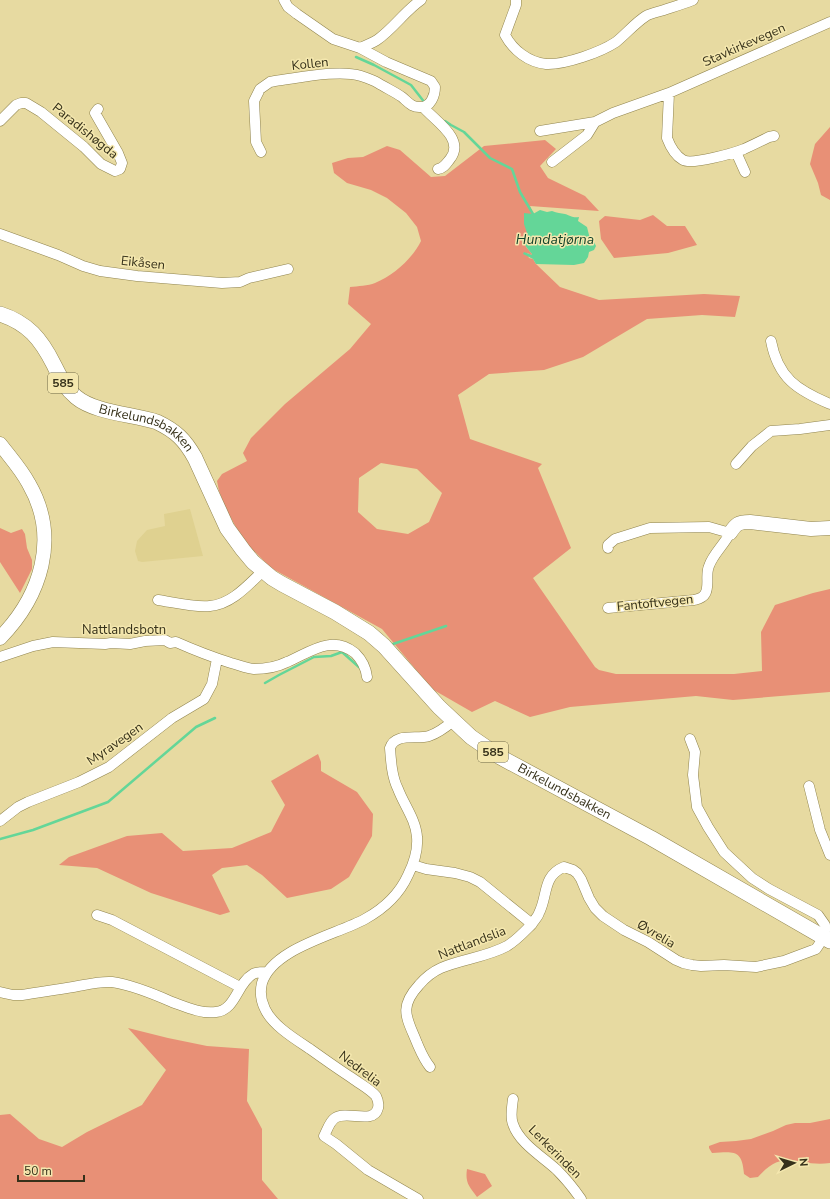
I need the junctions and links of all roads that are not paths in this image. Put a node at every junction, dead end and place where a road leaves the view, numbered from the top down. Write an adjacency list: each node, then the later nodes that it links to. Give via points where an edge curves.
1 (284, 0): 6 (street, via 288,7 333,39)
2 (421, 0): 6 (street, via 377,40)
3 (516, 0): 4 (street, via 505,35 516,50 536,62 548,64 592,53 617,41 645,16)
4 (693, 0)
5 (830, 22): 7 (street, Stavkirkevegen)
6 (360, 48): 8 (street, via 431,81 435,86 435,95)
7 (669, 93): 11 (street, Stavkirkevegen); 15 (street, via 667,138 682,159 690,162)
8 (423, 107): 14 (street, Kollen, via 413,106 377,82 359,76 329,74 275,81 260,89 254,100 256,142); 17 (street, Kollen, via 441,123 454,142 453,155 443,168)
9 (98, 109): 10 (street, Paradishøgda, via 95,114 122,163 120,169 115,171 101,164 41,112 26,103 16,105)
10 (0, 121)
11 (595, 122): 12 (street, Stavkirkevegen); 16 (street, via 588,135)
12 (540, 131)
13 (774, 136): 15 (street)
14 (260, 152)
15 (736, 152): 18 (street)
16 (552, 162)
17 (438, 170)
18 (745, 172)
19 (0, 234): 20 (street, Eikåsen, via 83,266 137,276 222,283 240,282)
20 (288, 269)
21 (0, 314): 30 (main road, Birkelundsbakken / 585, via 30,329 40,340 65,387 77,398 92,406 157,422 179,435 196,458 227,528 243,550)
22 (771, 341): 23 (street, via 777,362 788,379 804,392)
23 (830, 404)
24 (830, 425): 26 (street, via 771,430)
25 (0, 444): 33 (street, via 33,491 42,517 44,542 42,567 29,599)
26 (736, 464)
27 (830, 528): 28 (street, Fantoftvegen, via 811,529 743,522 735,526)
28 (730, 534): 29 (street, via 709,527 650,528 615,539); 32 (street, Fantoftvegen, via 709,565 707,589 702,598)
29 (608, 548)
30 (263, 570): 31 (street, via 247,586 219,604 204,606); 37 (main road, Birkelundsbakken / 585, via 282,584 369,633)
31 (158, 600)
32 (608, 608)
33 (0, 638)
34 (0, 657): 35 (street, Nattlandsbotn, via 53,642 130,644 165,640)
35 (218, 659): 36 (street, Nattlandsbotn, via 247,668 266,668 285,663 316,648 334,645 351,650 363,664); 40 (street, Myravegen, via 212,684 204,699 172,718 109,767 28,802)
36 (367, 677)
37 (453, 721): 42 (street, via 430,736 398,739 390,748 394,779 414,823 417,837); 45 (main road, Birkelundsbakken / 585, via 470,737 500,757 651,838)
38 (690, 738): 45 (street, via 695,752 693,775 697,807 724,852 752,878 818,915 825,925)
39 (809, 786): 41 (street, via 820,830)
40 (0, 821)
41 (830, 855)
42 (413, 865): 44 (street, Nattlandslia, via 470,877 480,882); 46 (street, Nedrelia, via 401,888 388,904 365,920 299,948 274,964)
43 (97, 915): 47 (street, via 112,920)
44 (532, 924): 45 (street, Øvrelia, via 539,913 550,878 564,867 577,873 589,898 603,916 683,963 696,966 749,967 769,964 813,951); 49 (street, Nattlandslia, via 506,946 432,973 412,993 406,1013 423,1057)
45 (827, 939)
46 (268, 972): 47 (street, Nedrelia, via 252,975); 51 (street, Nedrelia, via 262,983 261,996 265,1010 272,1020 362,1085 378,1100 378,1110 374,1114 344,1115 334,1119 324,1136 368,1170)
47 (240, 988): 48 (street, Nedrelia, via 225,1010 210,1013 112,982 22,995)
48 (0, 992)
49 (430, 1067)
50 (513, 1099): 52 (street, Lerkerinden, via 512,1123 517,1132 558,1171)
51 (418, 1199)
52 (581, 1199)

